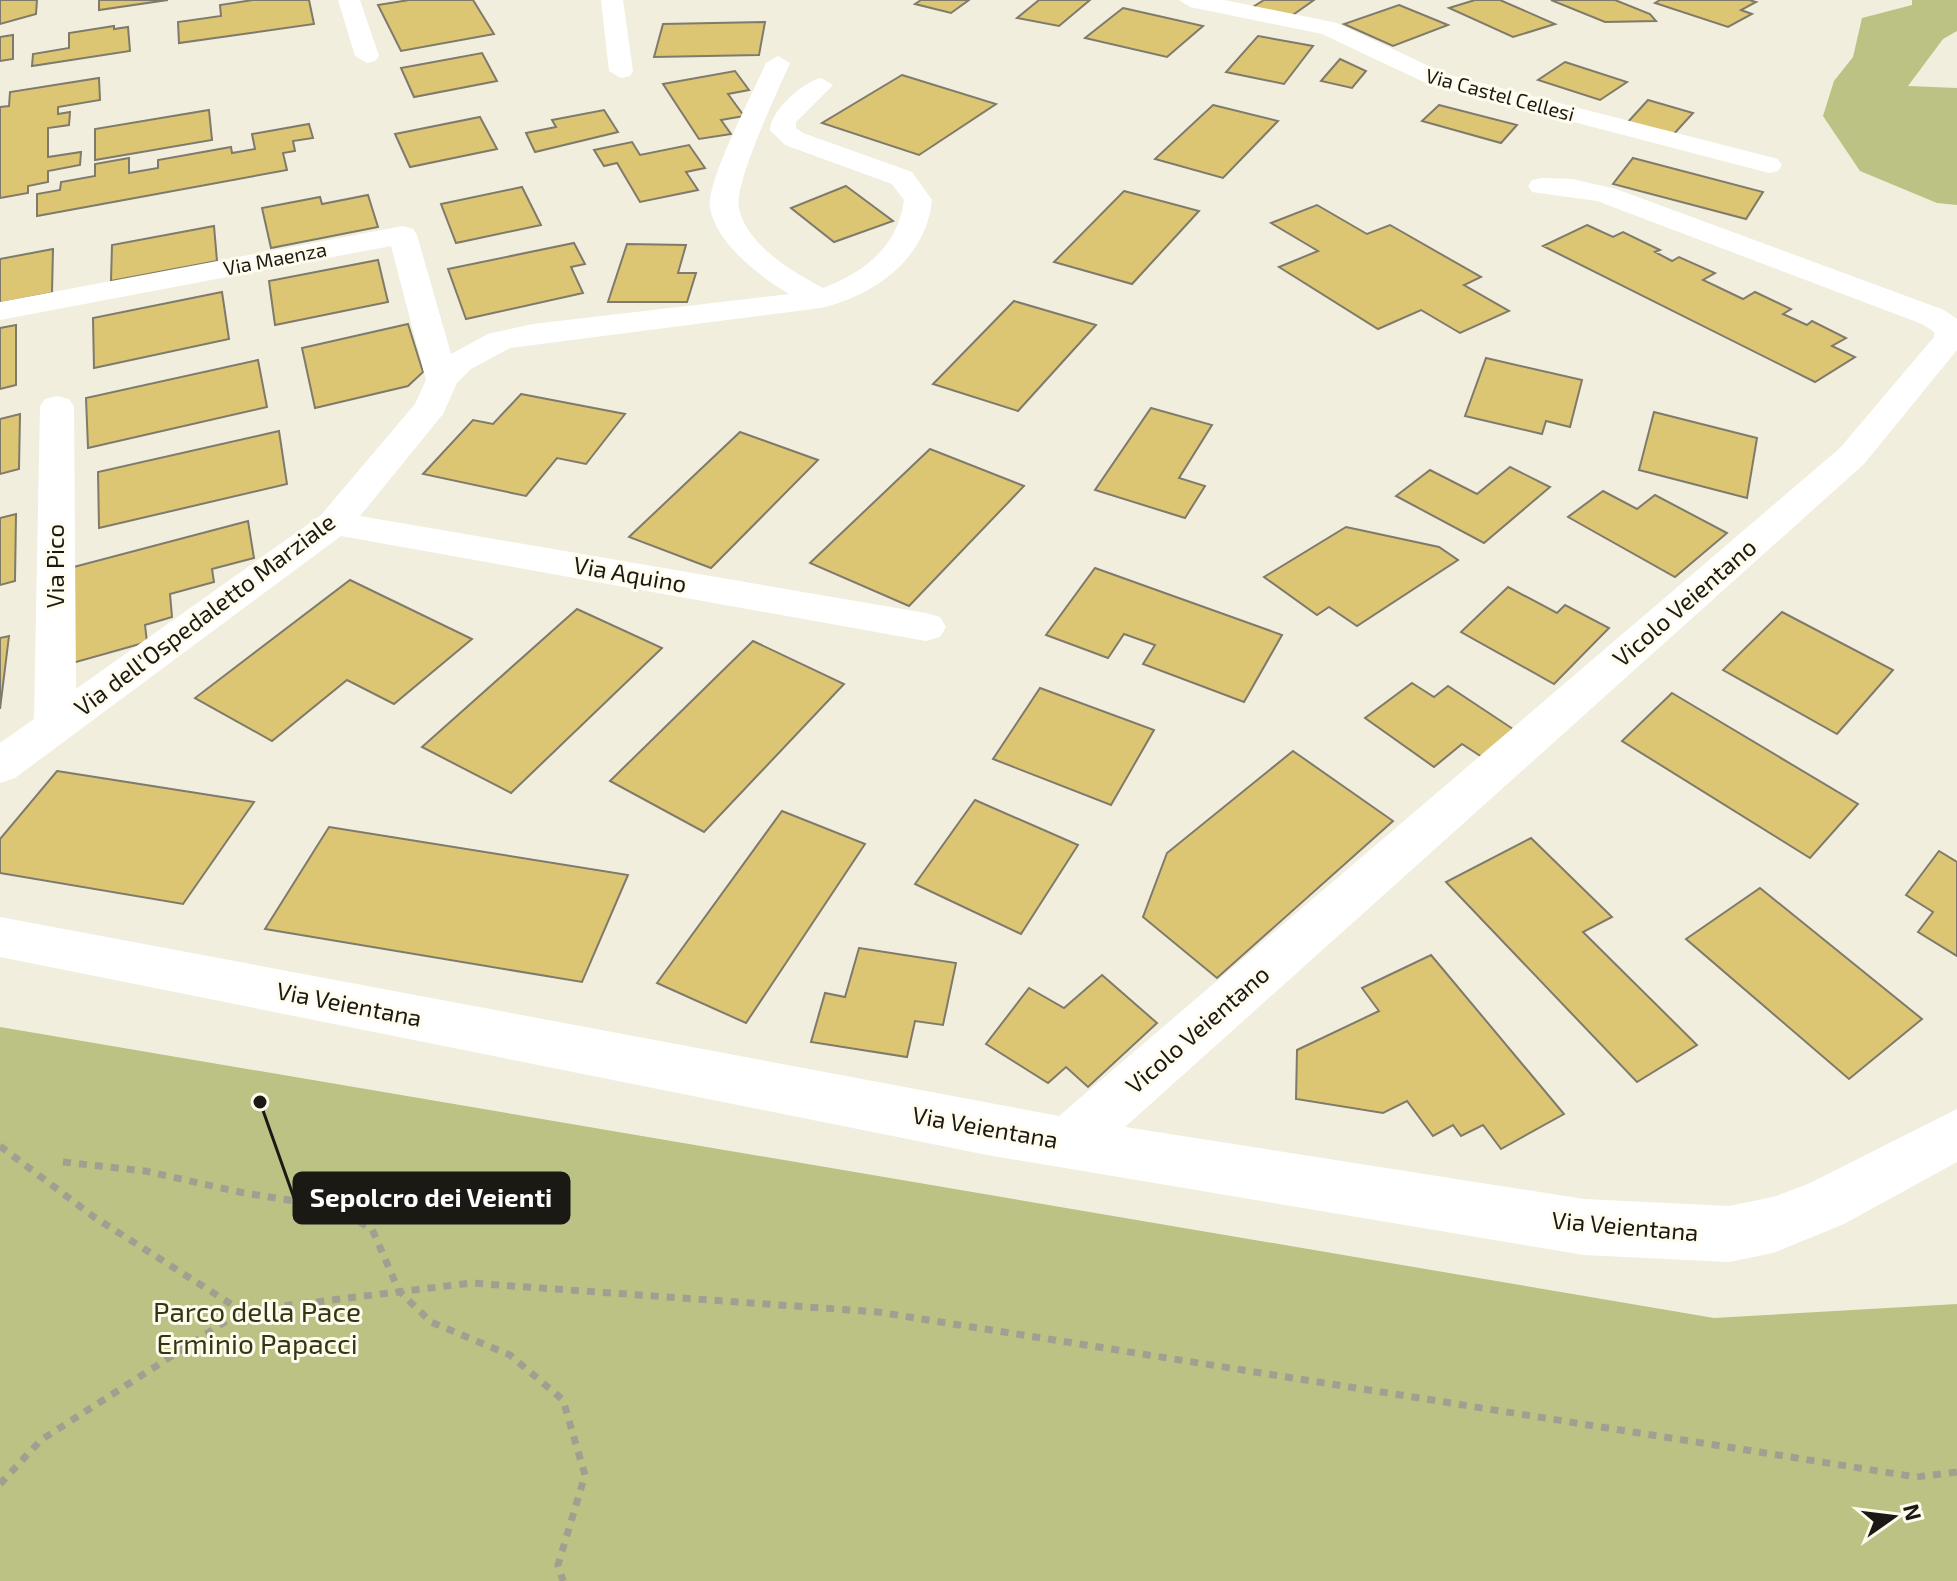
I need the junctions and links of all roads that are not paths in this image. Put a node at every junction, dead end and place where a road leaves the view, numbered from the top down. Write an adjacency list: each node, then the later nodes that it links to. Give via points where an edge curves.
1 (349, 0): 6 (street)
2 (612, 0): 8 (street)
3 (1190, 0): 5 (street, Via Castel Cellesi)
4 (1338, 6): 5 (street)
5 (1307, 22): 10 (street, Via Castel Cellesi, via 1437,79)
6 (367, 56)
7 (778, 63): 12 (street, via 727,183 724,207 760,260)
8 (621, 71)
9 (821, 85): 12 (street, Via dell'Ospedaletto Marziale, via 783,120 783,130 794,139 902,178 916,194 919,208 902,244 880,270)
10 (1769, 165)
11 (1542, 186): 22 (street, Vicolo Veientano, via 1606,195 1933,317 1952,333 1852,456)
12 (821, 299): 14 (street, Via dell'Ospedaletto Marziale, via 514,337 472,353)
13 (0, 311): 14 (street, Via Maenza, via 403,235)
14 (442, 380): 16 (street, Via dell'Ospedaletto Marziale, via 431,407)
15 (57, 406): 18 (street, Via Pico)
16 (334, 523): 17 (street, Via Aquino); 18 (street, Via dell'Ospedaletto Marziale)
17 (926, 627)
18 (55, 726): 19 (street, Via dell'Ospedaletto Marziale)
19 (0, 766)
20 (0, 937): 22 (street, Via Veientana)
21 (1957, 1134): 22 (street, Via Veientana, via 1824,1205 1773,1225 1729,1234 1584,1227)
22 (1068, 1143)

